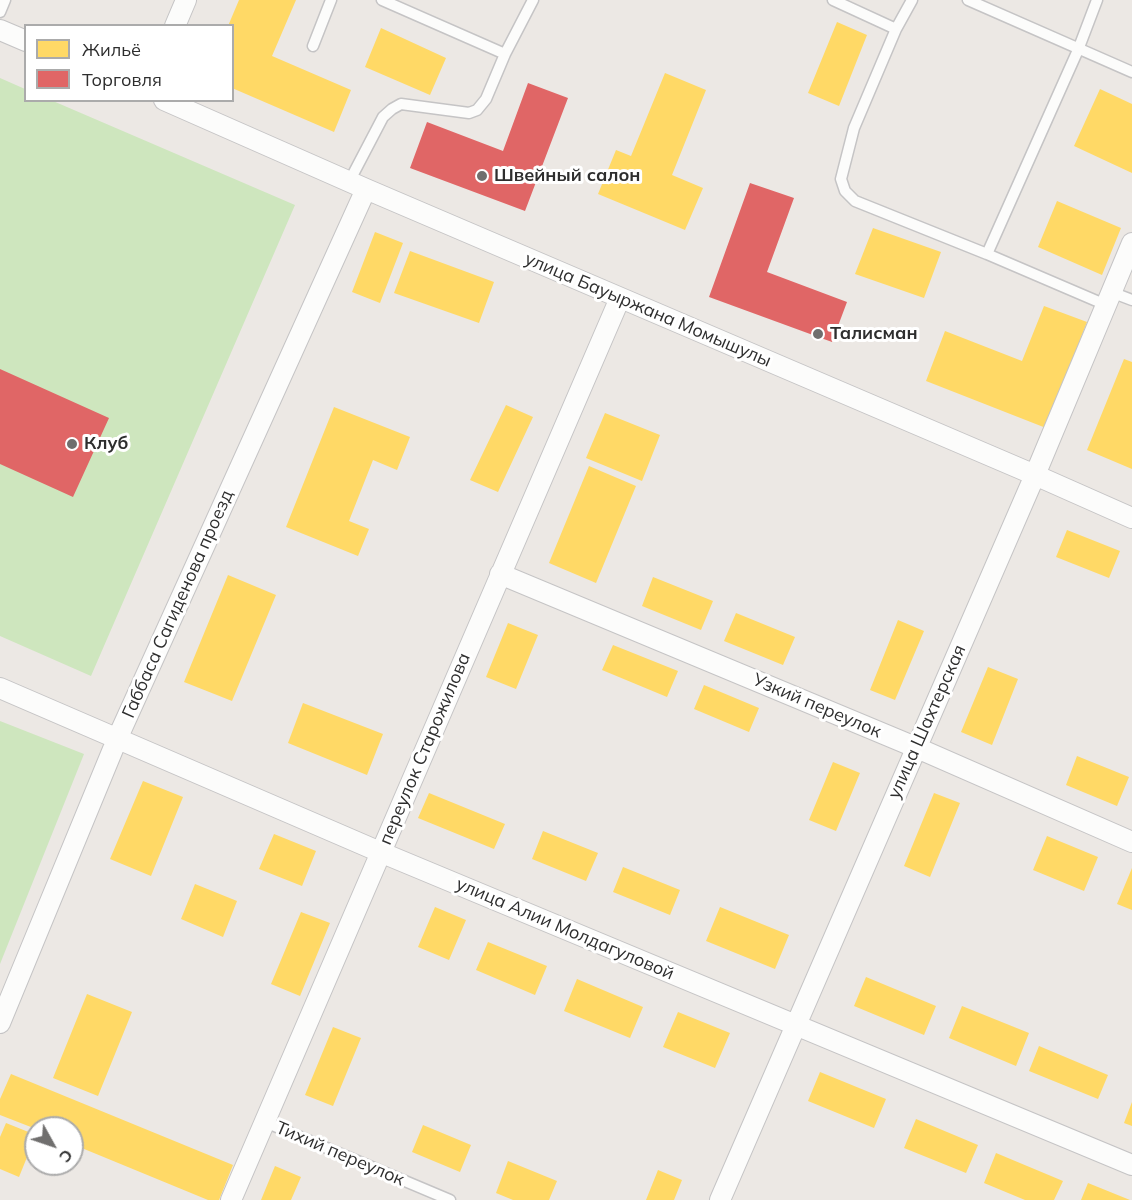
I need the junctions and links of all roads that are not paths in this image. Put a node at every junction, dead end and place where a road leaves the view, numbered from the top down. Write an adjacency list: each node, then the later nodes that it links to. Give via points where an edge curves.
1 (5, 0): 10 (lane)
2 (186, 0): 11 (street)
3 (331, 0): 15 (lane)
4 (382, 0): 17 (lane)
5 (533, 0): 17 (lane)
6 (833, 0): 12 (lane)
7 (912, 0): 12 (lane)
8 (968, 0): 16 (lane)
9 (1097, 0): 16 (lane)
10 (0, 12)
11 (176, 24)
12 (897, 29): 22 (lane, via 854,128 841,179 845,191 855,201)
13 (0, 30): 14 (street)
14 (24, 40)
15 (313, 46)
16 (1078, 50): 18 (lane); 22 (lane)
17 (505, 54): 20 (lane, via 486,99 477,110 469,113 401,104 383,117)
18 (1132, 72)
19 (169, 102): 20 (street, улица Бауыржана Момышулы)
20 (358, 185): 23 (street, улица Бауыржана Момышулы); 30 (street, Габбаса Сагиденова проезд)
21 (1132, 243): 24 (street, улица Шахтерская)
22 (987, 254): 24 (lane)
23 (620, 298): 26 (street, улица Бауыржана Момышулы); 28 (street, переулок Старожилова)
24 (1109, 299): 25 (lane); 26 (street, улица Шахтерская)
25 (1132, 300)
26 (1035, 475): 27 (street, улица Бауыржана Момышулы); 31 (street, улица Шахтерская)
27 (1132, 518)
28 (500, 574): 31 (street, Узкий переулок); 33 (street, переулок Старожилова)
29 (0, 688): 30 (street, улица Алии Молдагуловой)
30 (118, 737): 33 (street, улица Алии Молдагуловой); 34 (street, Габбаса Сагиденова проезд)
31 (915, 747): 32 (street, Узкий переулок); 35 (street, улица Шахтерская)
32 (1132, 842)
33 (380, 852): 35 (street, улица Алии Молдагуловой); 36 (street, переулок Старожилова)
34 (0, 1023)
35 (796, 1024): 37 (street, улица Алии Молдагуловой); 40 (street, улица Шахтерская)
36 (265, 1122): 38 (street, переулок Старожилова); 39 (lane, Тихий переулок)
37 (1132, 1165)
38 (231, 1200)
39 (450, 1200)
40 (720, 1200)

